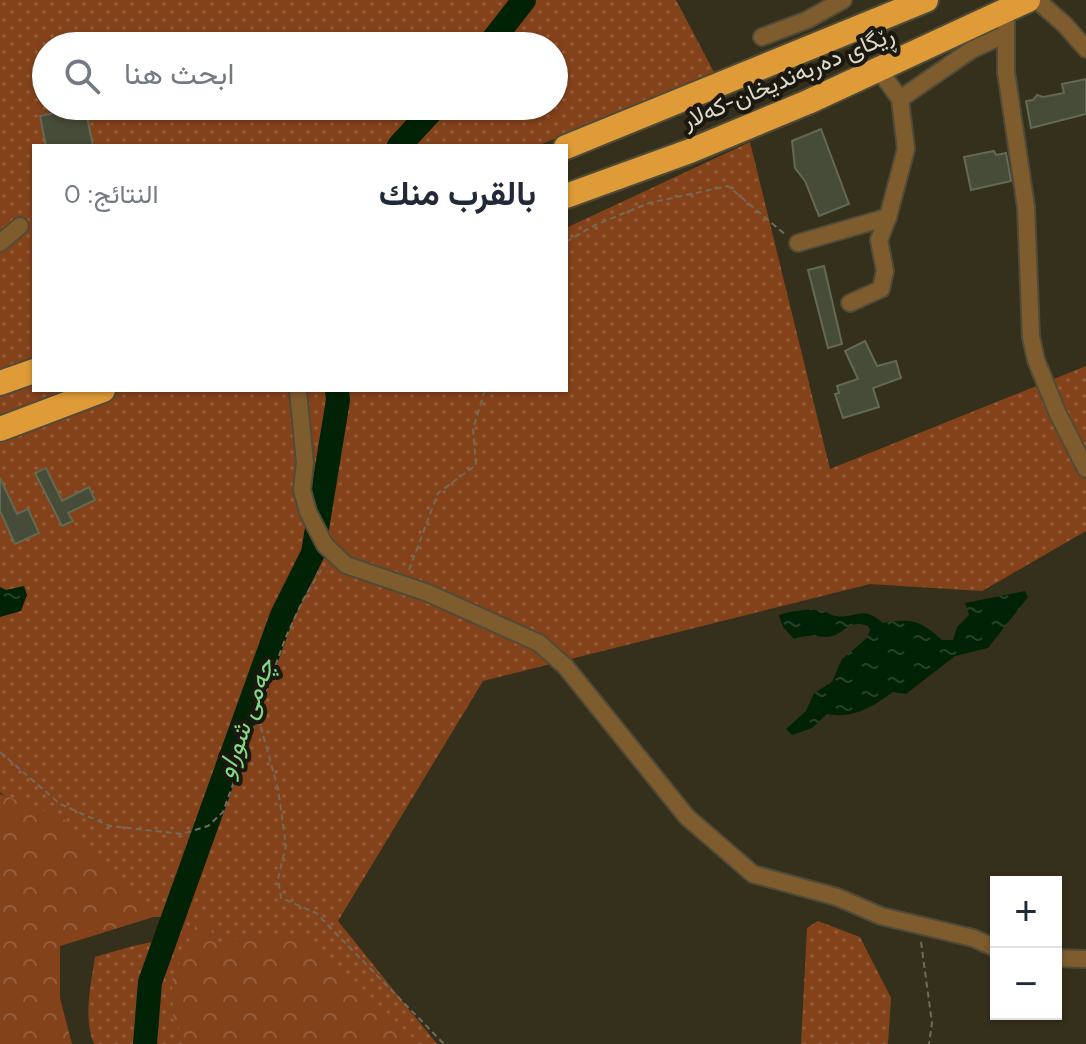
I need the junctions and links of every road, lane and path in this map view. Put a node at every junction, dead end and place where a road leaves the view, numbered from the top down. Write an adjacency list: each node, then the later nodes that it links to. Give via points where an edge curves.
1 (843, 0): 5 (street)
2 (926, 0): 9 (highway, ڕێگای دەربەندیخان-کەلار)
3 (1037, 0): 6 (street)
4 (1013, 15): 7 (highway, ڕێگای دەربەندیخان-کەلار); 8 (street); 23 (street, via 1007,85 1026,207 1031,337 1058,414)
5 (762, 37)
6 (1086, 49)
7 (879, 70): 8 (street); 10 (highway, ڕێگای دەربەندیخان-کەلار, via 690,151)
8 (900, 99): 11 (street, via 906,149)
9 (568, 146)
10 (568, 195)
11 (888, 217): 15 (street); 16 (street, via 879,240 885,271 881,289)
12 (20, 226): 14 (street)
13 (568, 241): 15 (path, via 649,203 728,186)
14 (0, 243)
15 (798, 243)
16 (850, 303)
17 (32, 372): 18 (highway)
18 (0, 383)
19 (98, 392): 22 (highway)
20 (298, 392): 24 (street, via 305,463 302,490 308,512)
21 (484, 392): 25 (path, via 473,429 476,465 438,493)
22 (0, 429)
23 (1086, 469)
24 (333, 555): 25 (street, via 346,565); 26 (path, via 303,600)
25 (404, 585): 28 (street, via 539,643 565,666 687,817 753,874)
26 (258, 714): 27 (path, via 223,812 208,826 182,834 110,826 60,804); 32 (path, via 286,845 278,879 281,898 316,913)
27 (0, 752)
28 (919, 925): 29 (street); 33 (path, via 932,1023)
29 (990, 945)
30 (1062, 958): 31 (street)
31 (1086, 959)
32 (444, 1044)
33 (929, 1044)

